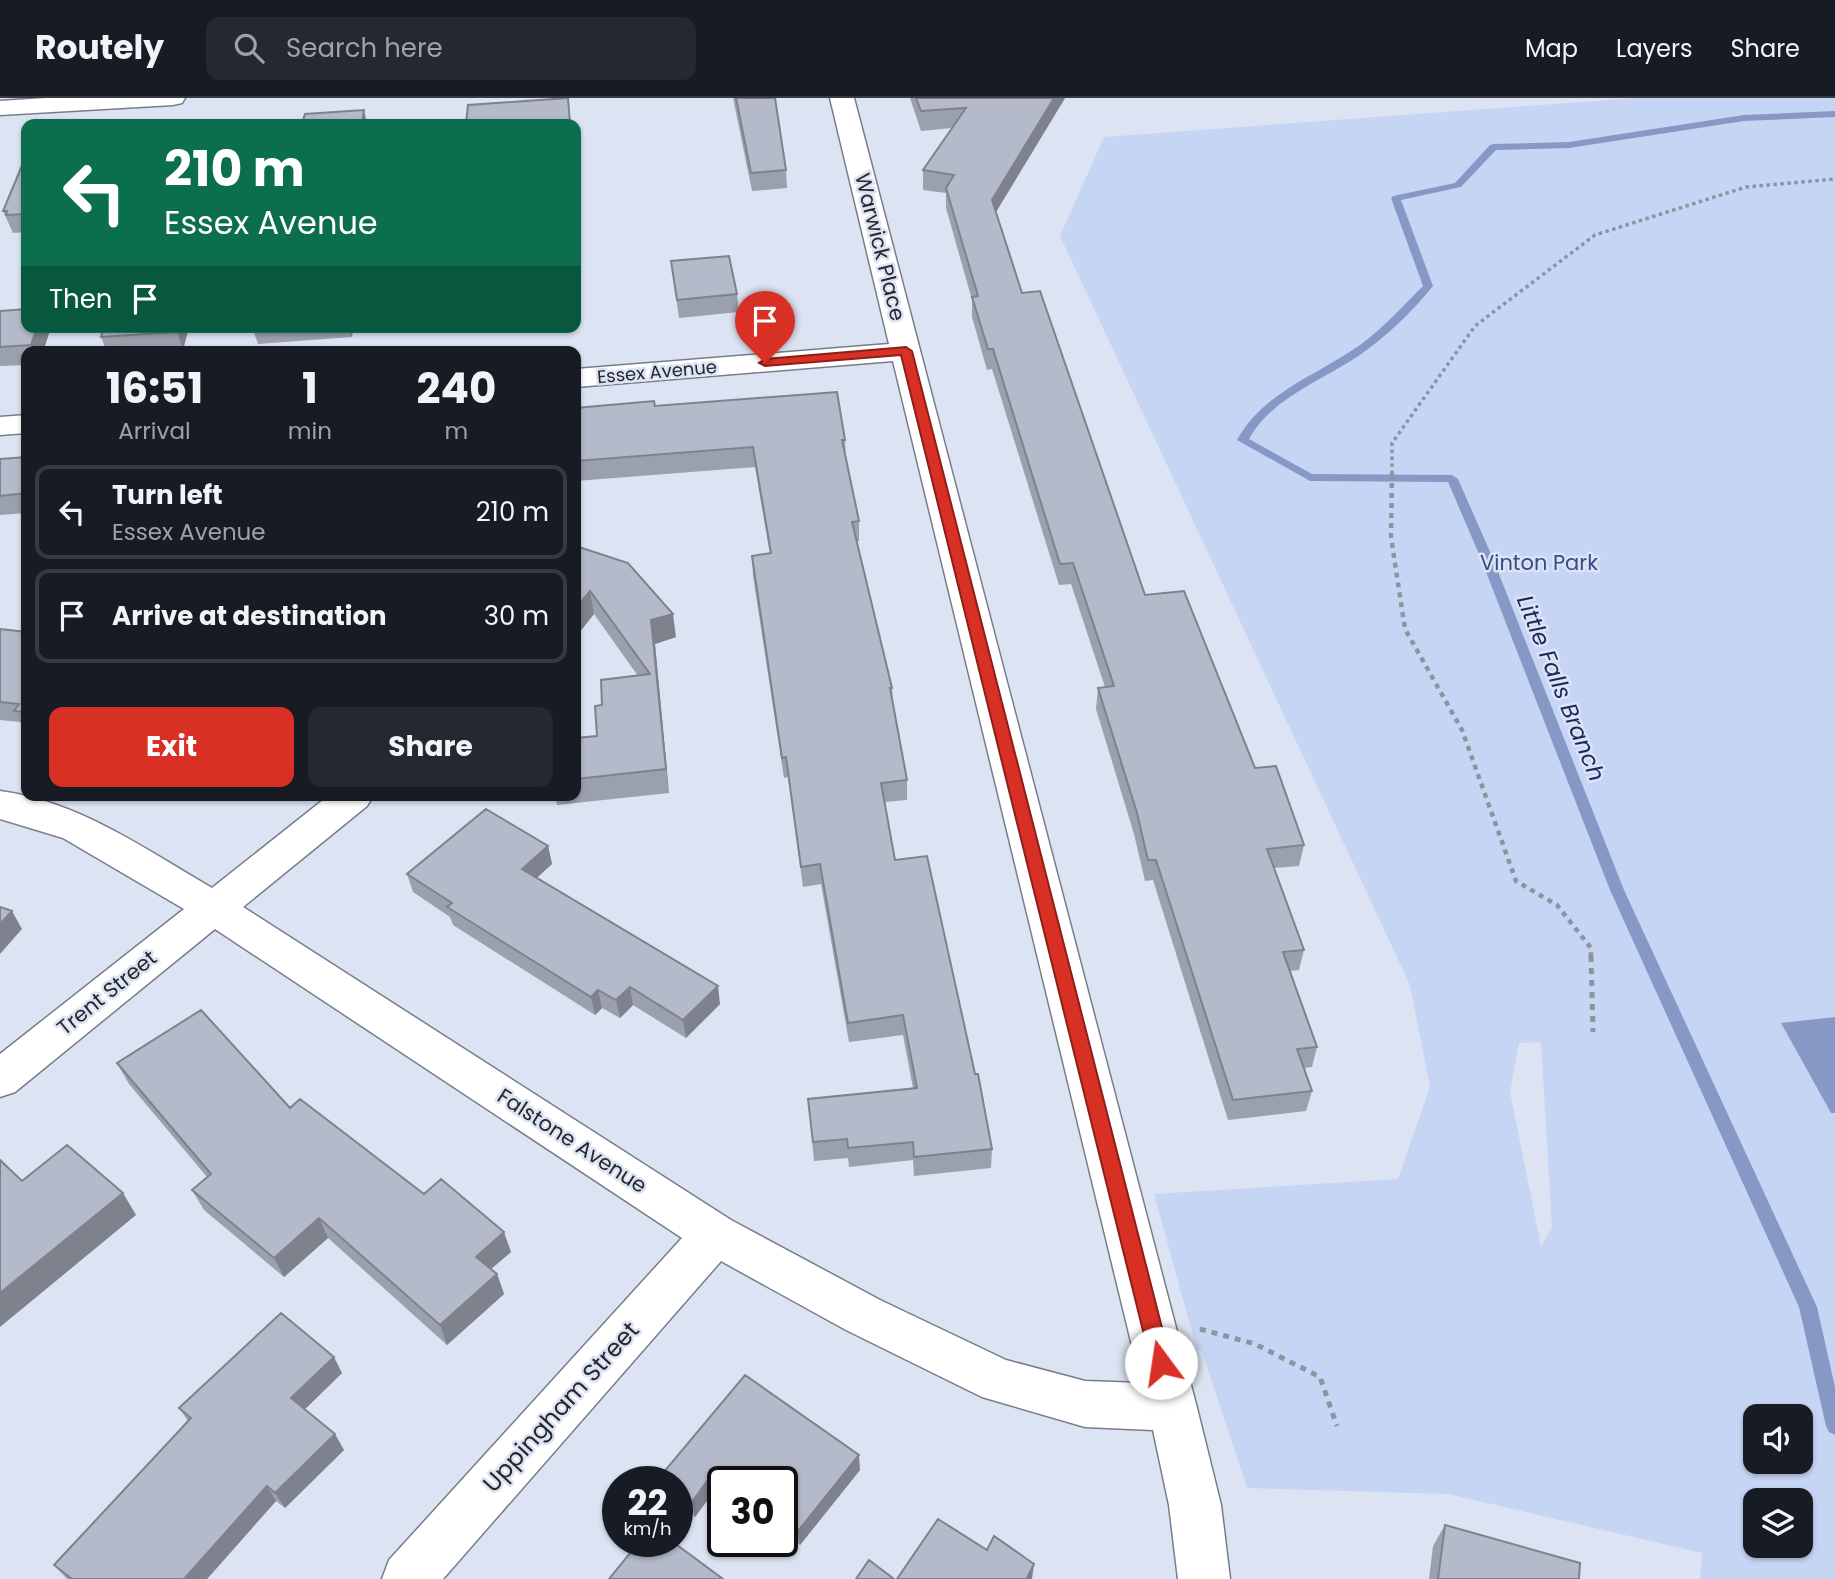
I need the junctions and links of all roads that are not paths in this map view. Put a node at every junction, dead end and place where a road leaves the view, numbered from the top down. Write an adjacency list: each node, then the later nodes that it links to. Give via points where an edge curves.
1 (173, 98): 3 (street)
2 (842, 98): 4 (street, Warwick Place)
3 (0, 108)
4 (906, 351): 5 (street, Essex Avenue); 13 (street, Warwick Place)
5 (581, 378)
6 (21, 424): 7 (street)
7 (0, 426)
8 (348, 801): 10 (street, Trent Street)
9 (0, 804): 10 (street, Falstone Avenue, via 77,828)
10 (214, 908): 11 (street, Trent Street); 12 (street, Falstone Avenue)
11 (0, 1079)
12 (715, 1234): 13 (street, Falstone Avenue, via 863,1315 999,1381 1085,1404); 14 (street, Uppingham Street)
13 (1172, 1408): 15 (street, Warwick Place, via 1195,1505)
14 (408, 1579)
15 (1204, 1579)

